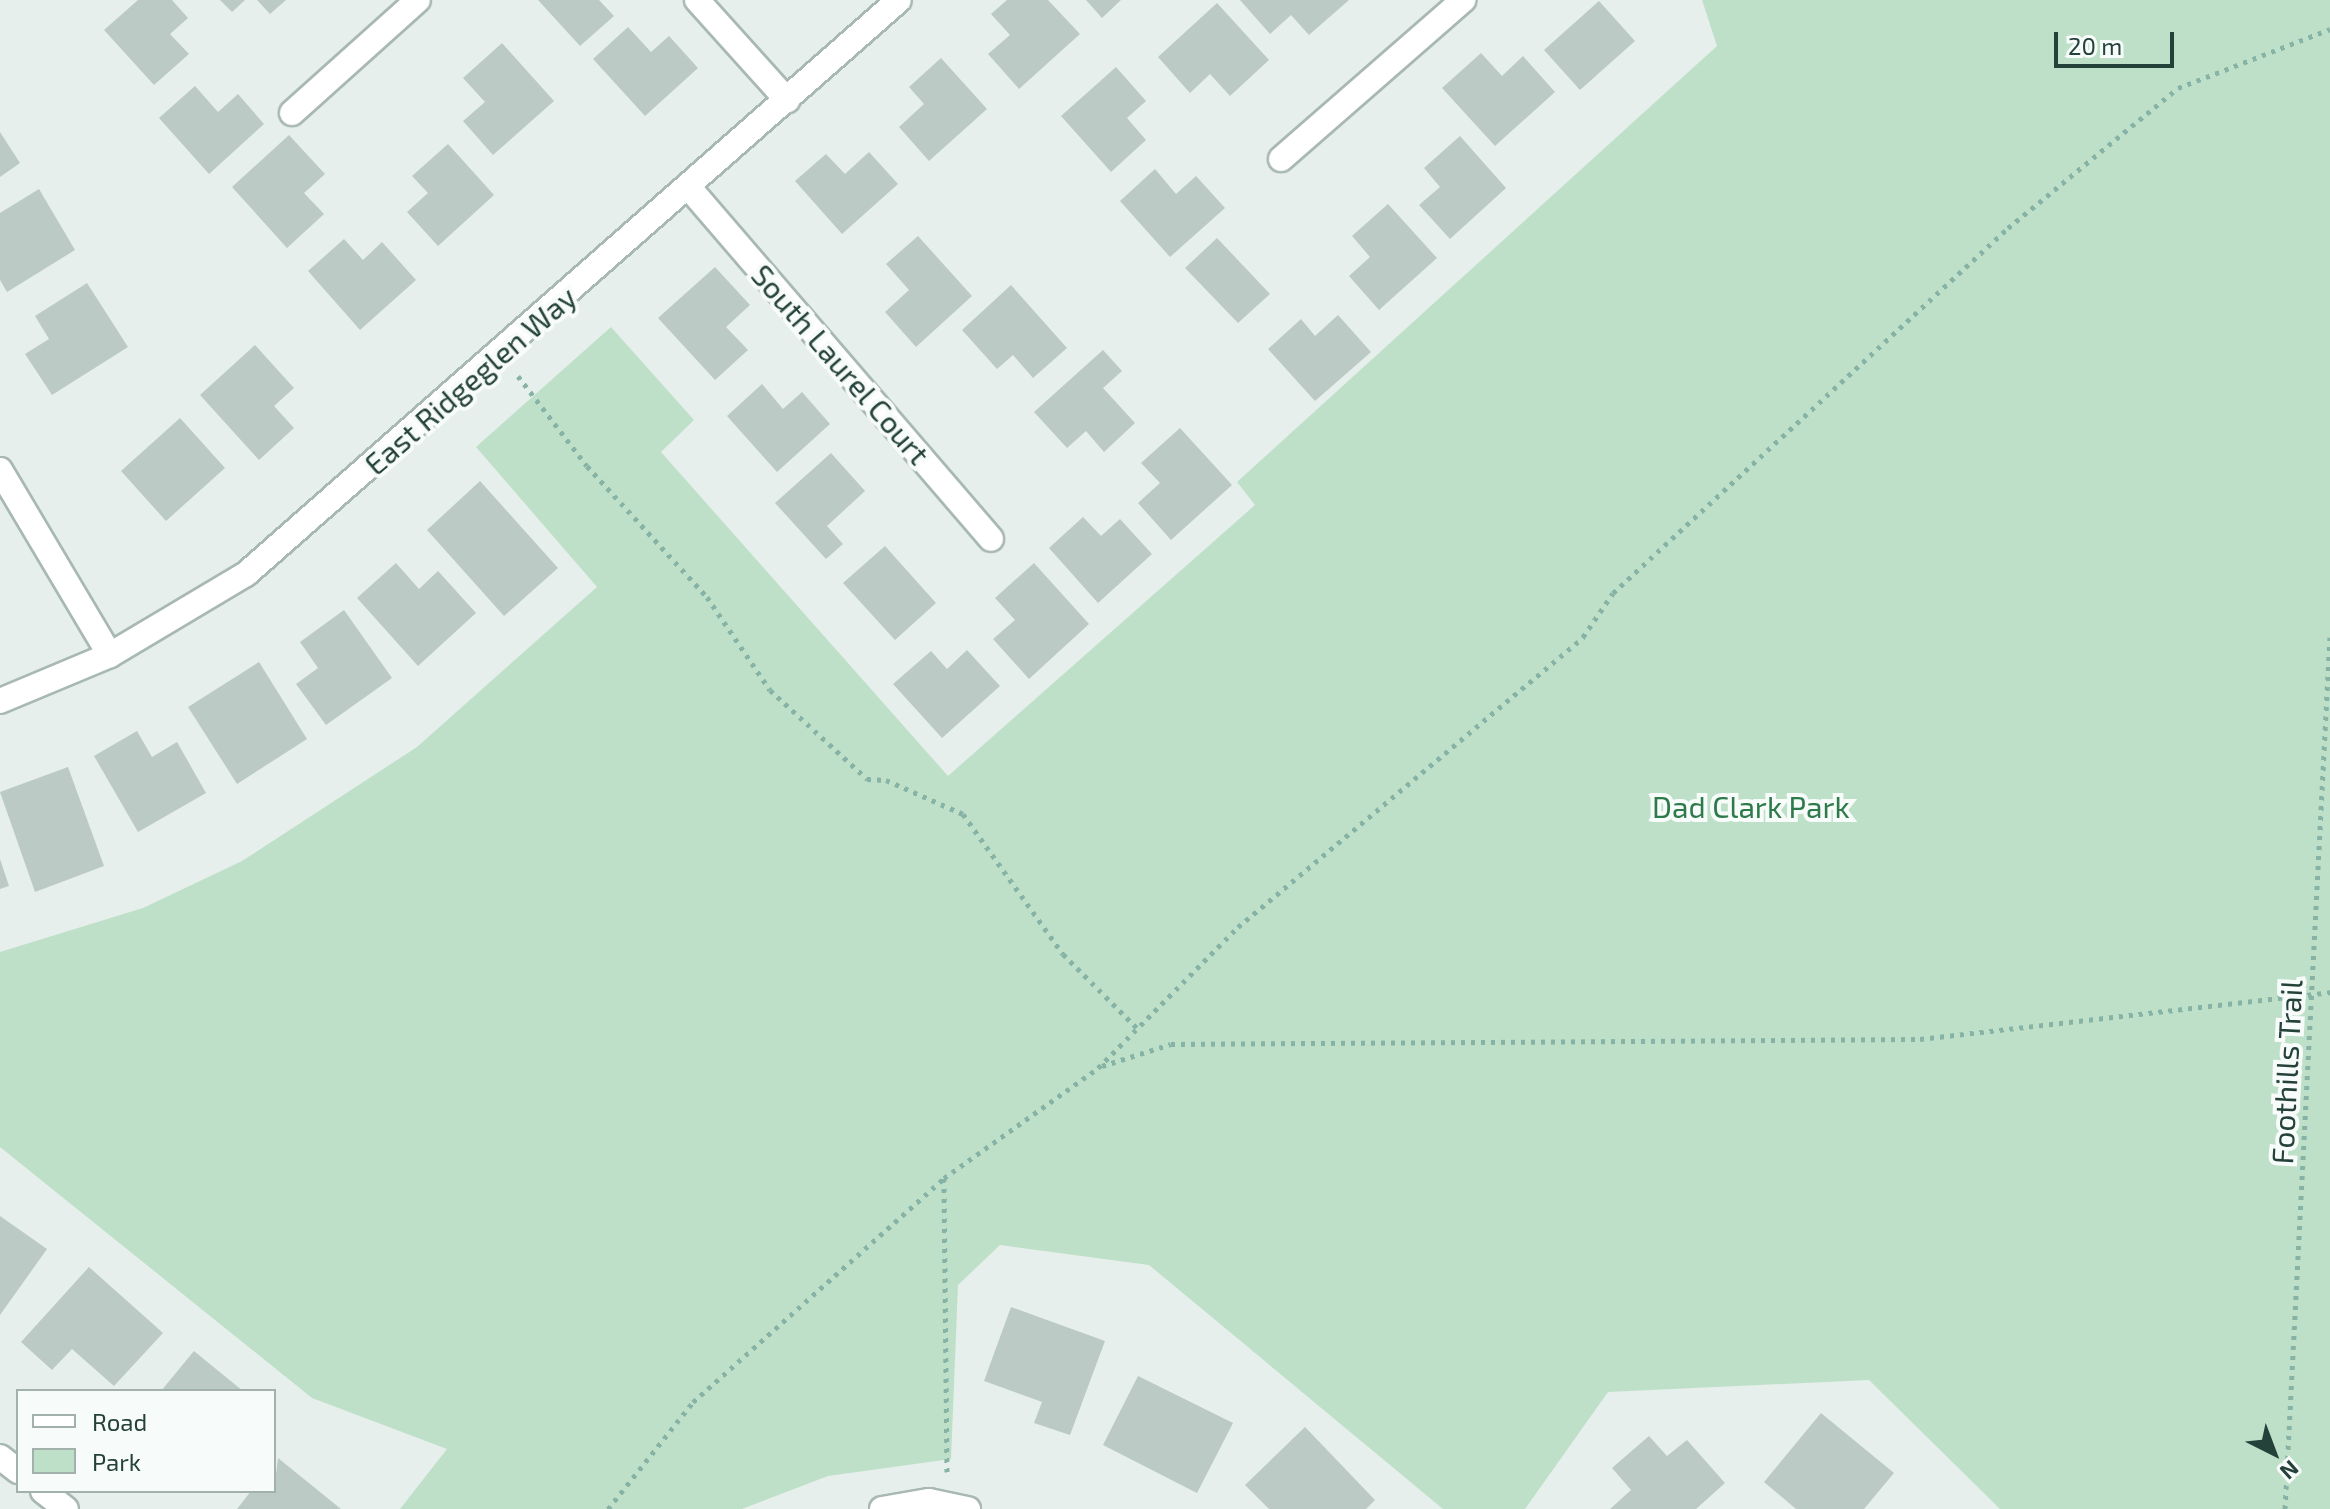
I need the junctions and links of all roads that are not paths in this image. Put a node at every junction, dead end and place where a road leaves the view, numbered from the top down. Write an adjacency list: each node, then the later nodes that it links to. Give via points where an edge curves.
1 (418, 0): 6 (street)
2 (697, 0): 5 (street)
3 (899, 0): 5 (street, East Ridgeglen Way)
4 (1463, 0): 7 (street)
5 (787, 100): 8 (street, East Ridgeglen Way)
6 (292, 113)
7 (1281, 159)
8 (691, 190): 10 (street, South Laurel Court); 11 (street, East Ridgeglen Way, via 246,574)
9 (0, 470): 11 (street)
10 (991, 539)
11 (110, 655): 12 (street, East Ridgeglen Way)
12 (0, 701)
13 (0, 1457): 14 (street)
14 (16, 1469)
15 (46, 1493): 17 (street)
16 (958, 1507): 18 (street)
17 (66, 1509)
18 (882, 1509)

